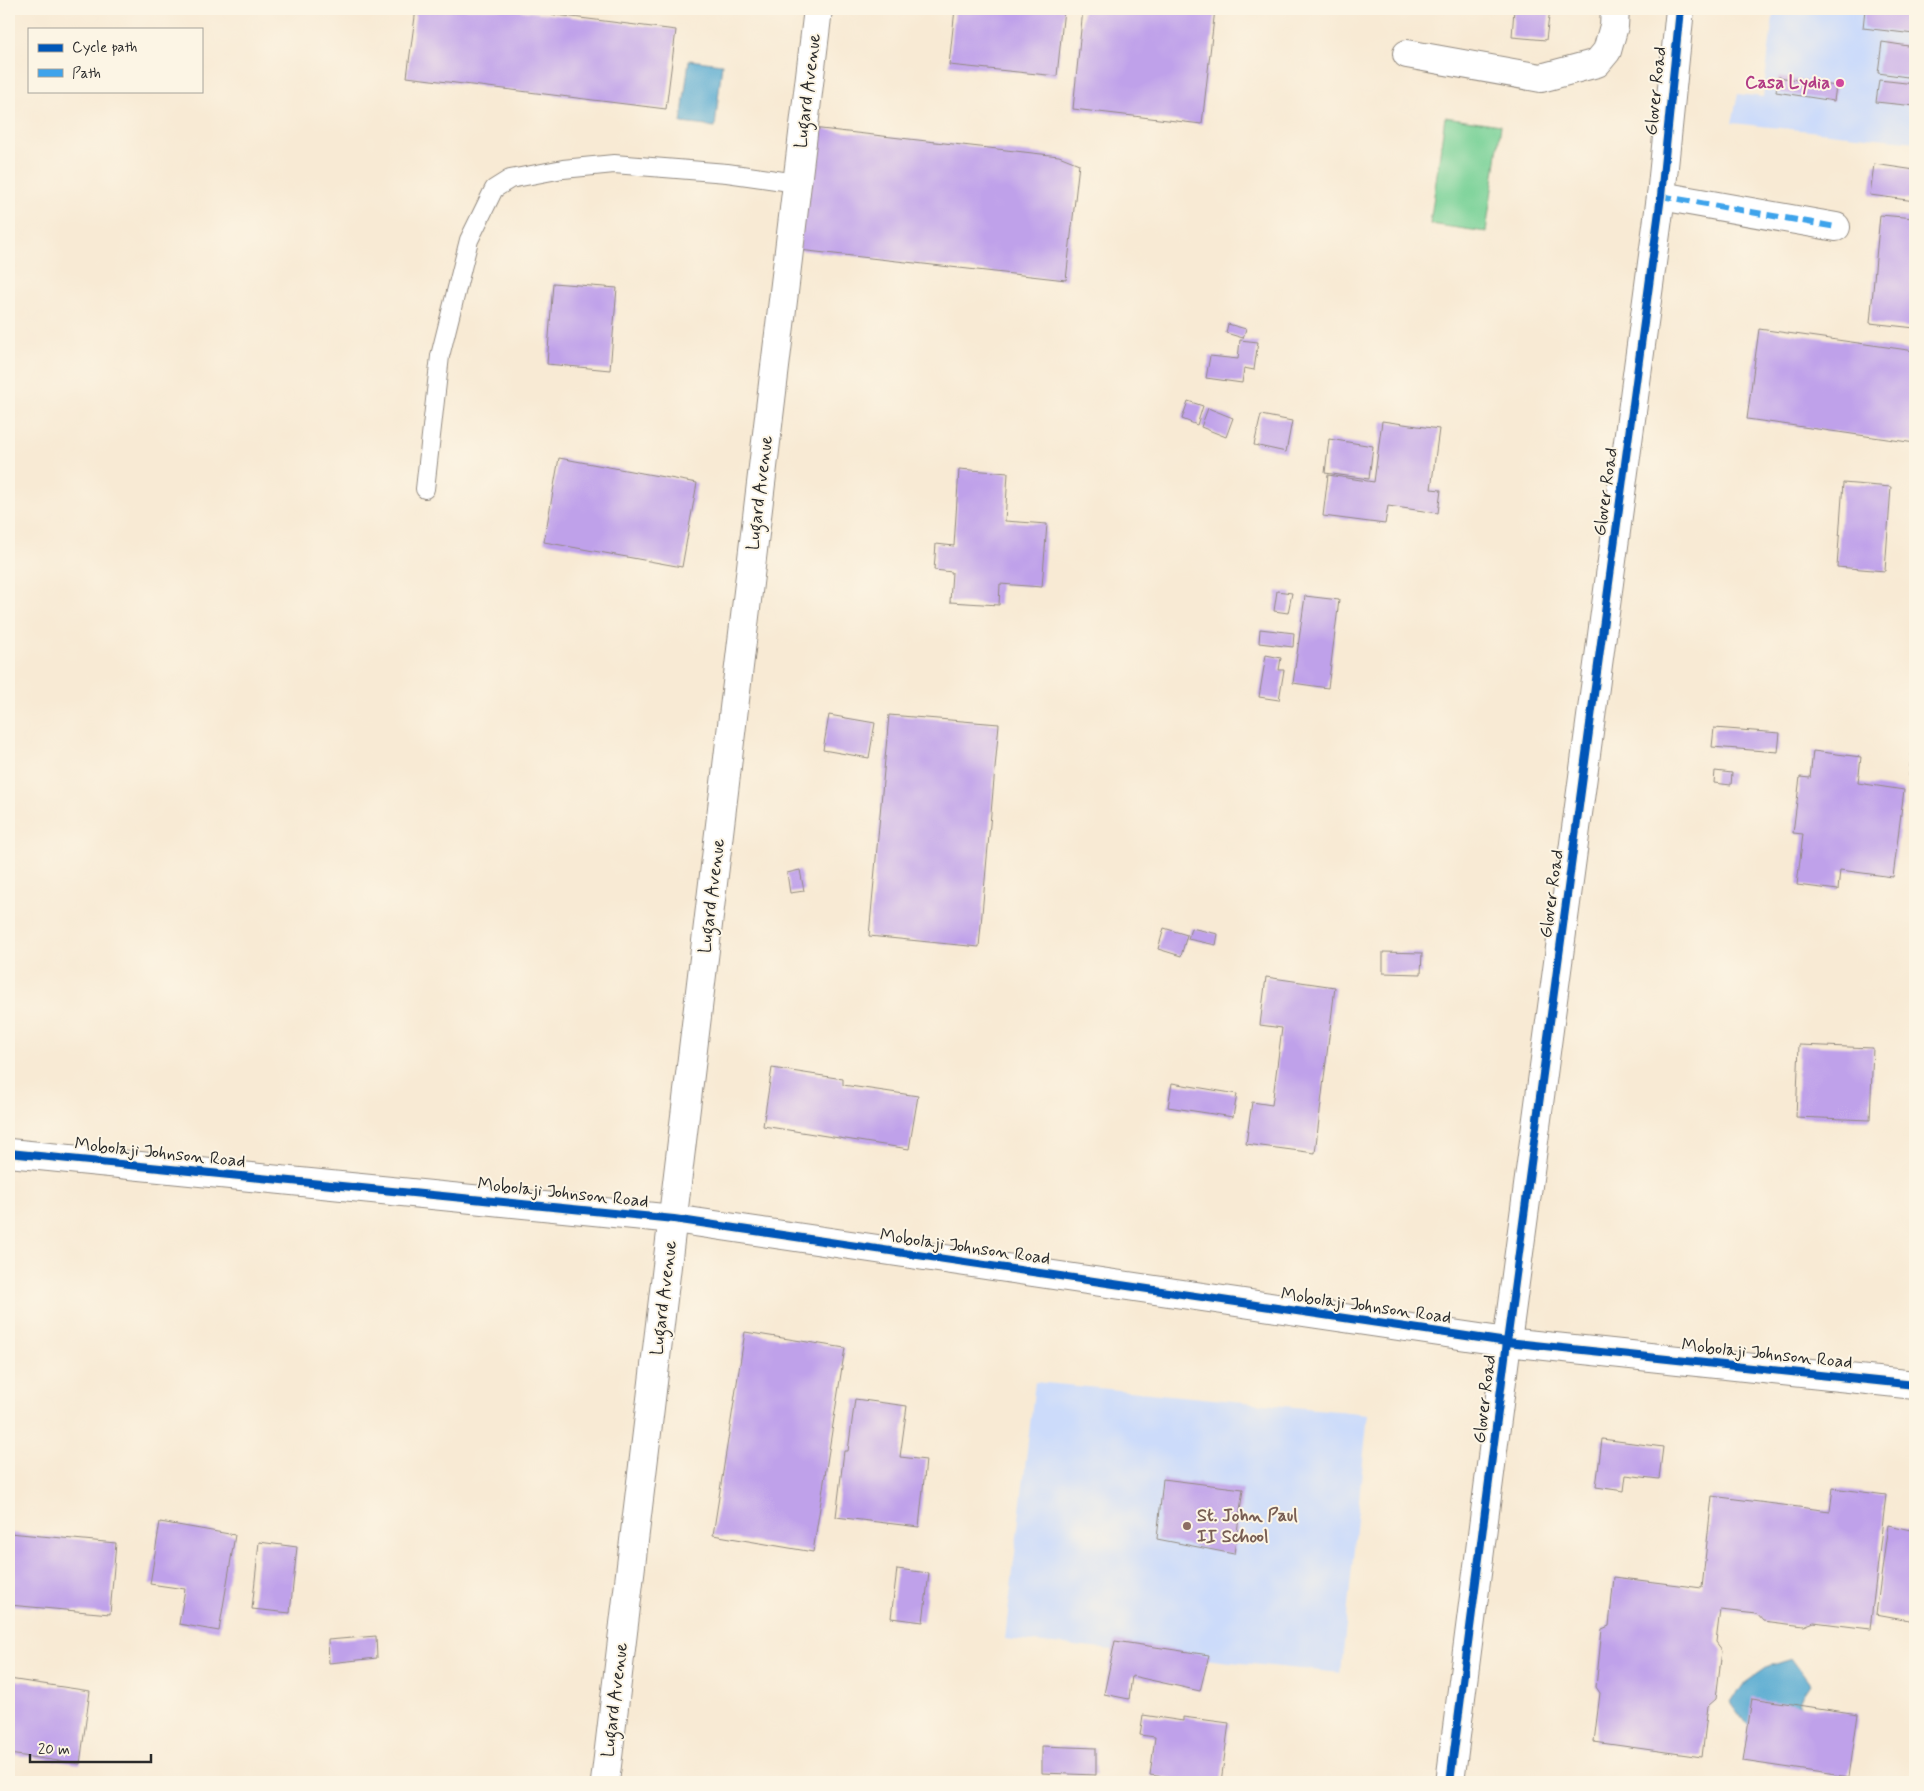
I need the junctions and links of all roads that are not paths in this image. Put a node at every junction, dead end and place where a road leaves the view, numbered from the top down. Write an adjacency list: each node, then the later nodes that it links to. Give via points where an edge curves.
1 (818, 9): 5 (street, Lugard Avenue)
2 (1615, 9): 4 (street, via 1607,51 1597,63 1541,78)
3 (1680, 9): 6 (street, Glover Road)
4 (1408, 54)
5 (796, 183): 8 (lane, via 727,173 614,164 510,179 494,189 469,240 440,356); 10 (street, Lugard Avenue)
6 (1661, 196): 7 (street); 11 (street, Glover Road)
7 (1836, 228)
8 (425, 489)
9 (9, 1153): 10 (street, Mobolaji Johnson Road)
10 (674, 1219): 11 (street, Mobolaji Johnson Road); 13 (street, Lugard Avenue)
11 (1507, 1342): 12 (street, Mobolaji Johnson Road); 14 (street, Glover Road)
12 (1915, 1385)
13 (604, 1782)
14 (1450, 1782)

